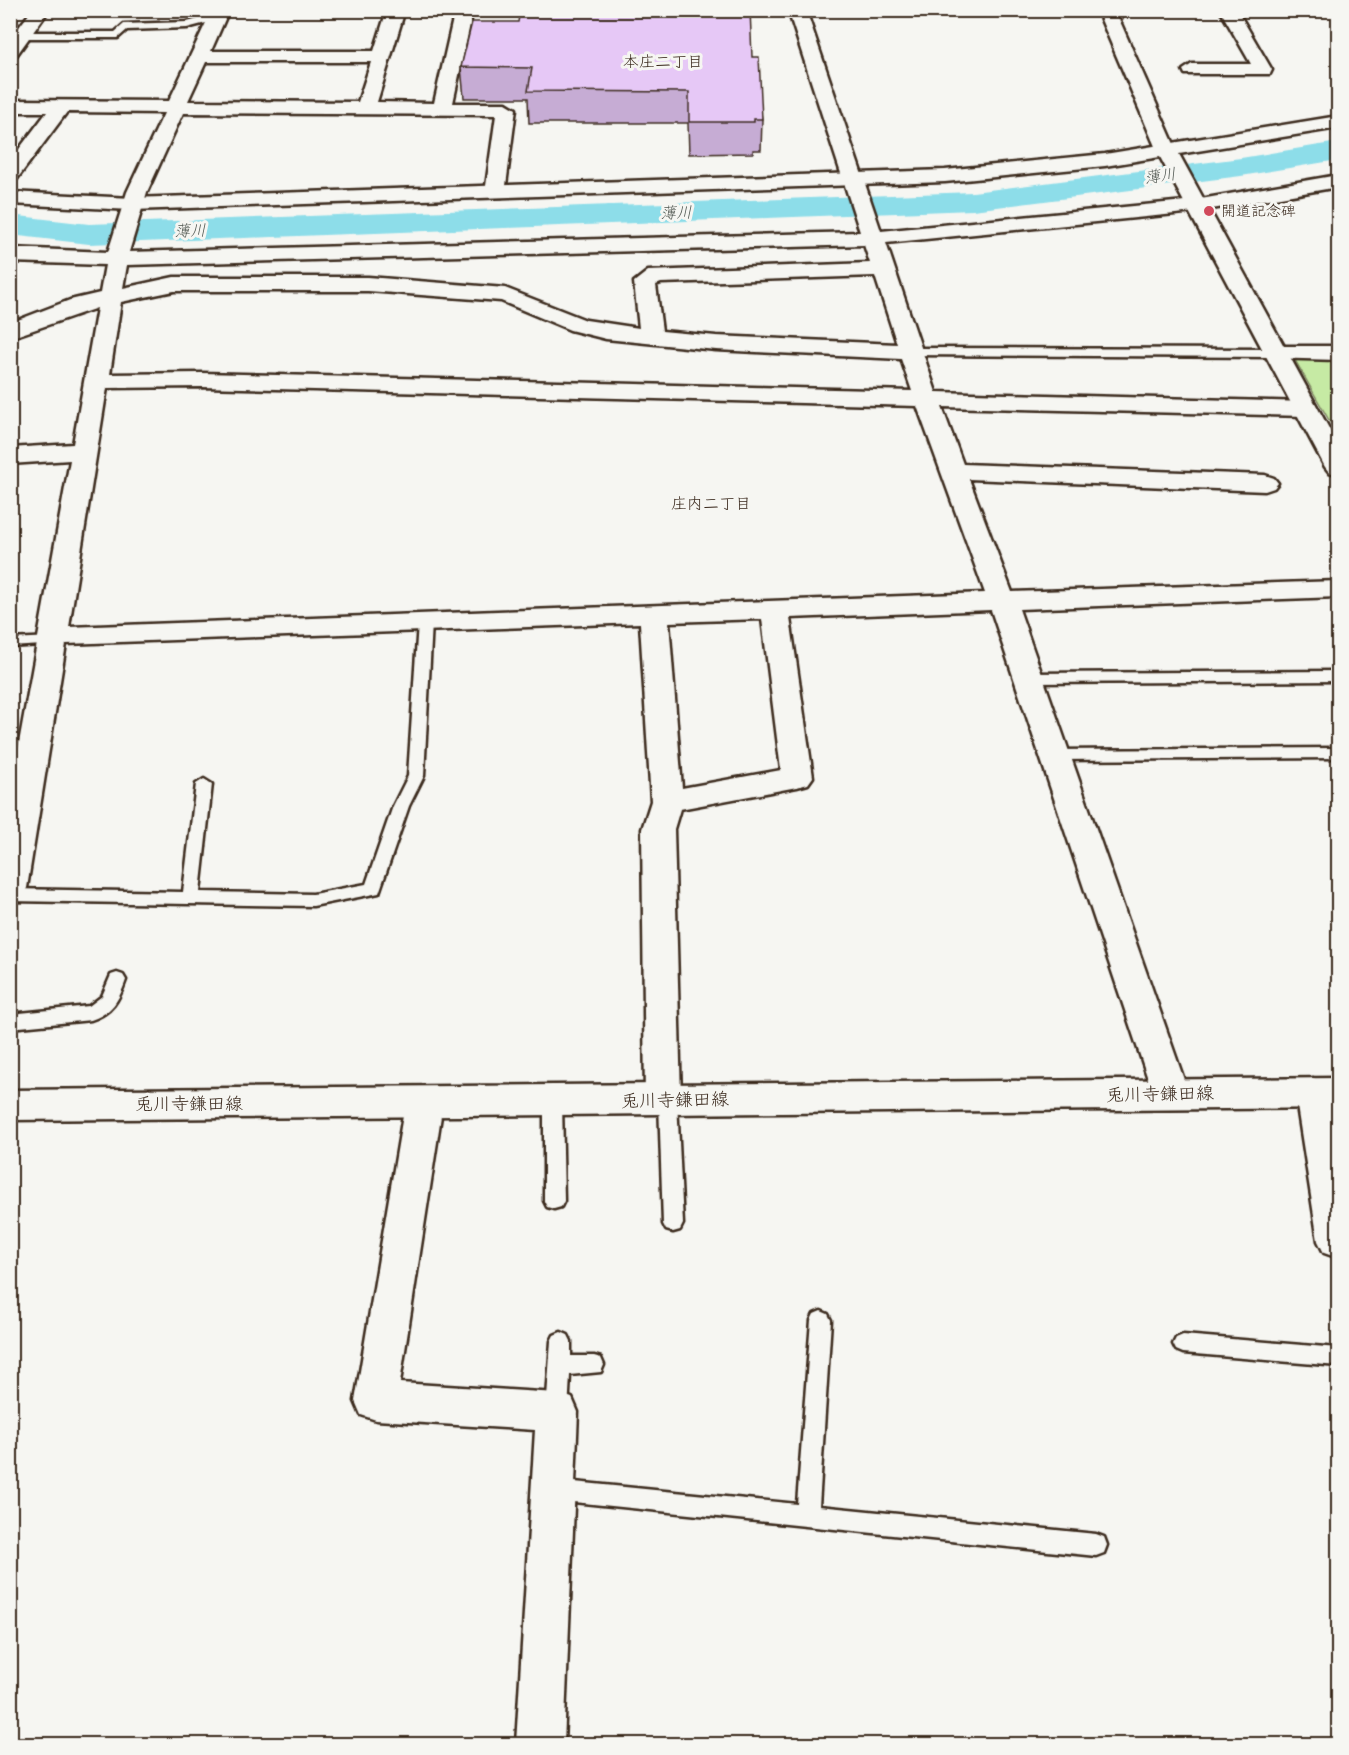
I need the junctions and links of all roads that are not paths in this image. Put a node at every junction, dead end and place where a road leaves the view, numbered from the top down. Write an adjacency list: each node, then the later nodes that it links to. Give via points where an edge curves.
1 (41, 10): 8 (street)
2 (396, 10): 11 (street)
3 (464, 10): 17 (street)
4 (797, 10): 22 (street)
5 (1106, 10): 19 (street)
6 (1228, 10): 12 (street, via 1263,70)
7 (219, 14): 8 (lane, via 187,25 124,27 118,35); 10 (street)
8 (23, 35): 9 (street)
9 (10, 52)
10 (201, 56): 11 (street); 15 (street)
11 (382, 57): 16 (street)
12 (1192, 70)
13 (10, 106): 14 (street)
14 (61, 107): 15 (street); 20 (street)
15 (174, 108): 16 (street); 26 (street)
16 (366, 108): 17 (street)
17 (442, 108): 23 (street, via 506,109)
18 (1338, 122): 19 (street)
19 (1168, 154): 22 (street, via 1031,170); 25 (street)
20 (10, 175)
21 (1338, 181): 25 (street)
22 (856, 182): 23 (street); 27 (street)
23 (495, 193): 26 (street)
24 (10, 198): 26 (street)
25 (1194, 203): 27 (street); 35 (street)
26 (131, 207): 29 (street)
27 (873, 235): 29 (street); 30 (street)
28 (10, 255): 29 (street)
29 (117, 256): 31 (street)
30 (884, 269): 33 (street, via 656,276 645,282); 34 (street)
31 (109, 297): 32 (street); 33 (street, via 174,284 368,284 505,295 578,325); 37 (street)
32 (10, 331)
33 (651, 336): 34 (street, via 716,343)
34 (912, 352): 35 (lane); 38 (street)
35 (1276, 353): 36 (street); 39 (street)
36 (1338, 353)
37 (96, 381): 38 (street, via 214,380); 41 (street)
38 (927, 398): 39 (street); 44 (street)
39 (1306, 409): 40 (street)
40 (1332, 442): 43 (street)
41 (84, 451): 42 (street); 51 (street)
42 (10, 456)
43 (1338, 467)
44 (954, 471): 45 (street); 47 (street)
45 (1265, 483)
46 (1338, 589): 47 (street)
47 (1002, 602): 48 (street); 54 (street)
48 (775, 608): 49 (street); 59 (street, via 797,777)
49 (654, 613): 50 (street); 59 (street)
50 (425, 622): 51 (street); 63 (lane, via 416,776 401,806 373,889 313,900)
51 (55, 638): 52 (lane); 58 (street)
52 (10, 643)
53 (1338, 676): 54 (lane)
54 (1028, 678): 56 (street)
55 (1338, 753): 56 (lane)
56 (1054, 755): 67 (street)
57 (204, 784): 63 (lane)
58 (20, 788): 60 (street)
59 (668, 801): 68 (street, via 658,829)
60 (16, 831): 61 (street)
61 (10, 888)
62 (10, 896): 63 (lane)
63 (190, 899)
64 (117, 980): 65 (lane, via 104,1009)
65 (10, 1021)
66 (1326, 1093): 67 (street, 兎川寺鎌田線); 74 (street)
67 (1171, 1094): 68 (street, 兎川寺鎌田線)
68 (666, 1100): 69 (street, 兎川寺鎌田線); 73 (lane)
69 (553, 1102): 70 (street, 兎川寺鎌田線); 72 (lane)
70 (423, 1103): 71 (street, 兎川寺鎌田線); 81 (street, via 376,1401)
71 (10, 1105)
72 (554, 1201)
73 (673, 1224)
74 (1338, 1241)
75 (821, 1320): 83 (lane)
76 (561, 1341): 80 (lane)
77 (1183, 1344): 78 (lane)
78 (1338, 1357)
79 (594, 1365): 80 (lane)
80 (559, 1366): 81 (lane)
81 (556, 1412): 82 (street)
82 (553, 1490): 83 (lane); 85 (street)
83 (807, 1516): 84 (lane)
84 (1096, 1545)
85 (540, 1744)

